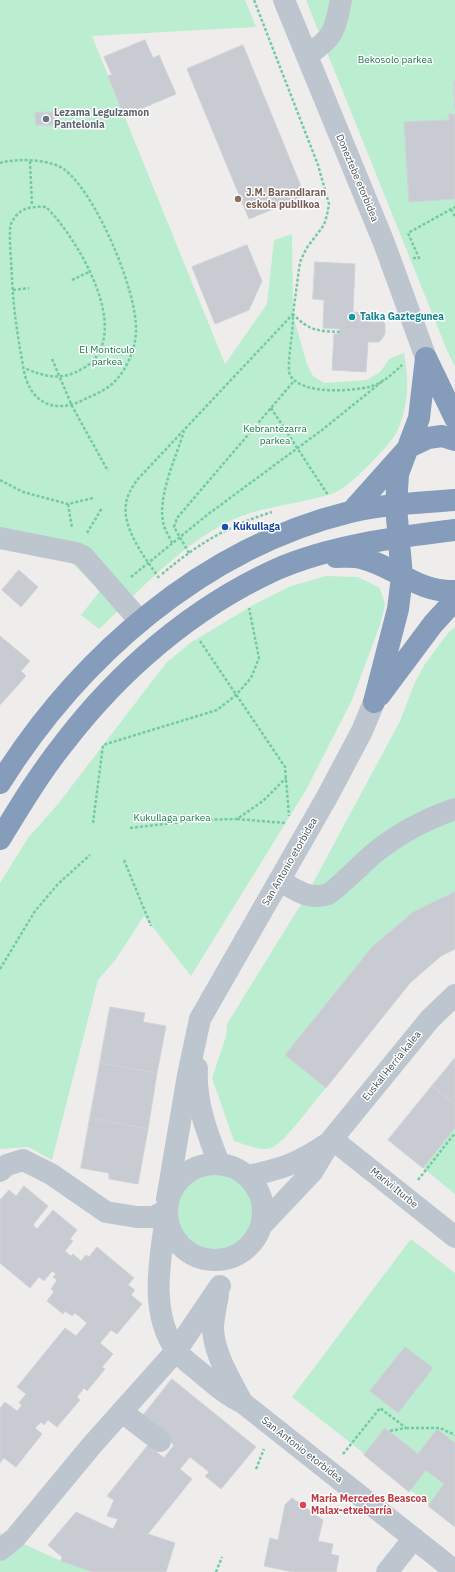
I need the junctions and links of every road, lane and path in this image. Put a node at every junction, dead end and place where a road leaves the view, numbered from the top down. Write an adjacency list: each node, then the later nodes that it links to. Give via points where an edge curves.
1 (254, 0): 16 (path, via 318,165 329,204 324,225 306,249 300,262)
2 (284, 0): 4 (street, Doneztebe etorbidea)
3 (341, 0): 4 (street, via 332,33 324,44)
4 (307, 55): 19 (street, Doneztebe etorbidea, via 384,242)
5 (30, 161): 6 (path); 7 (path); 24 (path, via 52,162 65,169 78,183 112,245 124,272 135,310 135,345 122,372 106,389)
6 (0, 163)
7 (32, 206): 12 (path, via 46,207 56,217 66,229); 15 (path, via 18,212 10,225)
8 (455, 207): 9 (path)
9 (451, 209): 10 (path); 11 (path, via 408,234)
10 (455, 217)
11 (419, 258)
12 (89, 272): 13 (path); 21 (path, via 104,312 106,334 103,345 88,366)
13 (72, 280)
14 (29, 288): 15 (path)
15 (13, 290): 20 (path, via 16,326)
16 (293, 314): 17 (path, via 312,330); 23 (path, via 294,328 288,369); 27 (path)
17 (340, 332)
18 (52, 359): 21 (path)
19 (416, 360): 22 (path); 26 (highway); 29 (highway, via 419,418)
20 (24, 368): 21 (path); 24 (path, via 26,379 39,398 56,407)
21 (61, 377): 24 (path)
22 (384, 380): 23 (path, via 369,387 323,390 302,386); 30 (path)
23 (294, 381): 25 (path)
24 (72, 406): 31 (path)
25 (271, 408): 30 (path); 42 (path, via 177,518 174,527)
26 (455, 418)
27 (184, 430): 44 (path, via 163,500 164,527); 45 (path, via 137,480 130,491 126,501 126,517)
28 (455, 440): 29 (highway, via 442,436 428,438)
29 (409, 447): 36 (highway, via 398,474); 39 (highway)
30 (297, 448): 35 (path); 42 (path)
31 (108, 471)
32 (0, 480): 33 (path, via 22,492 68,504)
33 (93, 498)
34 (455, 500): 36 (highway)
35 (331, 501)
36 (396, 506): 39 (highway); 41 (highway)
37 (102, 508): 46 (path)
38 (278, 511): 42 (path, via 223,531 189,552)
39 (351, 512): 53 (highway, via 305,525 264,543 204,575)
40 (455, 530): 41 (highway)
41 (399, 536): 47 (highway); 48 (highway)
42 (179, 537): 44 (path)
43 (0, 538): 46 (street)
44 (172, 543): 49 (path)
45 (137, 546)
46 (76, 552): 49 (street, via 83,556)
47 (317, 556): 48 (highway, via 360,558 383,566); 62 (highway, via 276,570 225,597 161,642 124,675 98,701 64,743 30,790)
48 (402, 577): 50 (highway, via 429,589); 55 (highway, via 398,609)
49 (113, 591): 53 (street)
50 (455, 592)
51 (455, 600): 55 (highway, via 433,624)
52 (249, 607): 54 (path, via 259,658 251,678)
53 (140, 621): 57 (highway, via 77,681 40,725)
54 (236, 695): 56 (path, via 285,767); 60 (path, via 217,710 103,745)
55 (374, 702): 65 (street, San Antonio etorbidea, via 362,731)
56 (286, 778): 59 (path, via 263,801); 59 (path, via 289,823)
57 (0, 783)
58 (455, 809): 65 (street, via 435,816 400,835 373,854 328,894 306,896)
59 (237, 819): 61 (path, via 198,820)
60 (93, 823)
61 (130, 828)
62 (0, 839)
63 (90, 854): 67 (path, via 58,884 35,911)
64 (124, 860): 66 (path)
65 (280, 881): 69 (street, San Antonio etorbidea)
66 (151, 926)
67 (0, 969)
68 (455, 995): 71 (street, Euskal Herria kalea, via 430,1019)
69 (200, 1019): 72 (street, San Antonio etorbidea, via 196,1083 207,1134); 76 (street, San Antonio etorbidea)
70 (455, 1133): 75 (path)
71 (332, 1139): 74 (street, Euskal Herria kalea, via 293,1164); 75 (street, Marivi Iturbe); 77 (street, Euskal Herria kalea, via 312,1172)
72 (219, 1163): 74 (street, via 235,1167); 76 (street, via 193,1168 173,1187)
73 (0, 1171): 76 (street, via 7,1165 23,1160 51,1174 106,1212 153,1217)
74 (248, 1176): 77 (street, via 262,1199)
75 (405, 1197): 78 (street, Marivi Iturbe)
76 (166, 1209): 79 (street, via 169,1230 177,1243 187,1252 200,1258 214,1260 228,1258); 81 (street, San Antonio etorbidea, via 158,1274 158,1298 166,1334)
77 (261, 1226): 79 (street, via 250,1245)
78 (455, 1237)
79 (241, 1252): 80 (street, San Antonio etorbidea)
80 (220, 1286): 81 (street); 82 (street, San Antonio etorbidea, via 213,1328 216,1347)
81 (176, 1351): 82 (street, San Antonio etorbidea, via 228,1396); 83 (street)
82 (243, 1403): 88 (street, San Antonio etorbidea)
83 (122, 1412): 87 (street); 90 (street, via 15,1538)
84 (406, 1428): 85 (path); 86 (path, via 440,1428); 88 (path, via 380,1408)
85 (389, 1431)
86 (455, 1436)
87 (160, 1441)
88 (329, 1471): 89 (street, San Antonio etorbidea)
89 (414, 1538): 92 (street, San Antonio etorbidea); 94 (street)
90 (0, 1550)
91 (222, 1557): 93 (path)
92 (455, 1571)
93 (216, 1572)
94 (387, 1572)

